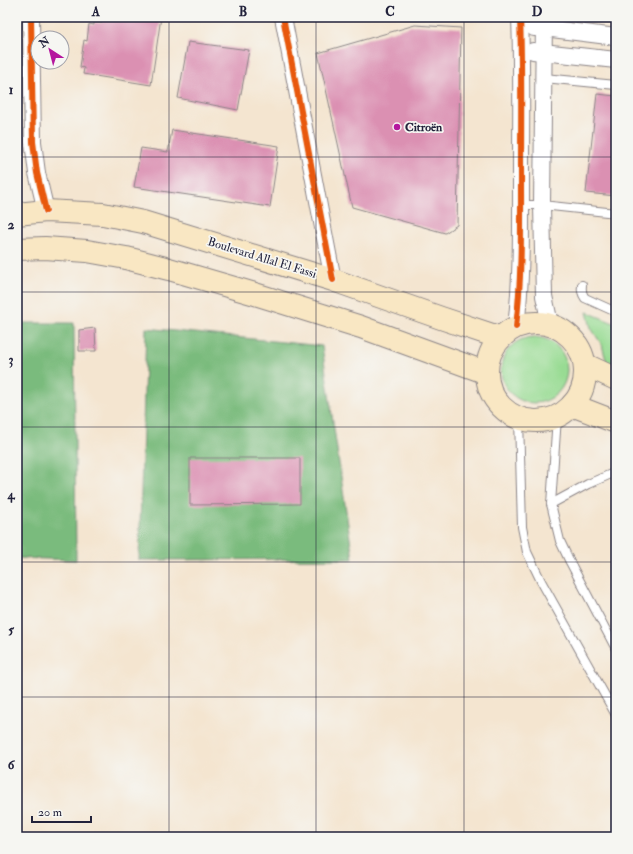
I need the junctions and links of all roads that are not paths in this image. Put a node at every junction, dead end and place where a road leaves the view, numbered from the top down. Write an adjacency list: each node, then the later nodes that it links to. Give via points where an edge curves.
1 (283, 17): 18 (street)
2 (31, 18): 5 (street); 14 (street, via 33,142)
3 (520, 22): 4 (street); 7 (street)
4 (544, 23): 6 (street); 8 (street)
5 (17, 29)
6 (616, 37)
7 (522, 49): 8 (street); 12 (street)
8 (544, 53): 9 (street); 10 (street)
9 (616, 60)
10 (544, 78): 11 (lane); 13 (street)
11 (616, 85)
12 (521, 205): 13 (lane); 22 (street, via 519,299)
13 (542, 205): 15 (lane); 21 (street, via 544,296)
14 (46, 210): 16 (main road, Boulevard Allal El Fassi); 18 (main road, Boulevard Allal El Fassi, via 103,214 143,222)
15 (616, 213)
16 (17, 214)
17 (17, 249): 24 (main road, via 87,251 169,269 361,327)
18 (333, 280): 22 (main road, Boulevard Allal El Fassi, via 441,318)
19 (582, 286): 20 (lane, via 585,298)
20 (616, 312)
21 (550, 324): 22 (main road, via 533,322); 23 (main road, via 574,339 582,351)
22 (508, 332): 24 (main road, via 493,349 488,360)
23 (586, 365): 25 (main road); 26 (main road, via 581,394)
24 (487, 373): 27 (main road, via 496,401 506,411)
25 (616, 379)
26 (564, 411): 27 (main road, via 544,420); 28 (main road); 30 (lane)
27 (519, 418): 33 (lane, via 522,527 528,552 541,582)
28 (616, 422)
29 (616, 473): 30 (lane, via 588,484)
30 (551, 504): 31 (lane, via 560,542)
31 (612, 635): 32 (lane)
32 (616, 649)
33 (616, 715)

